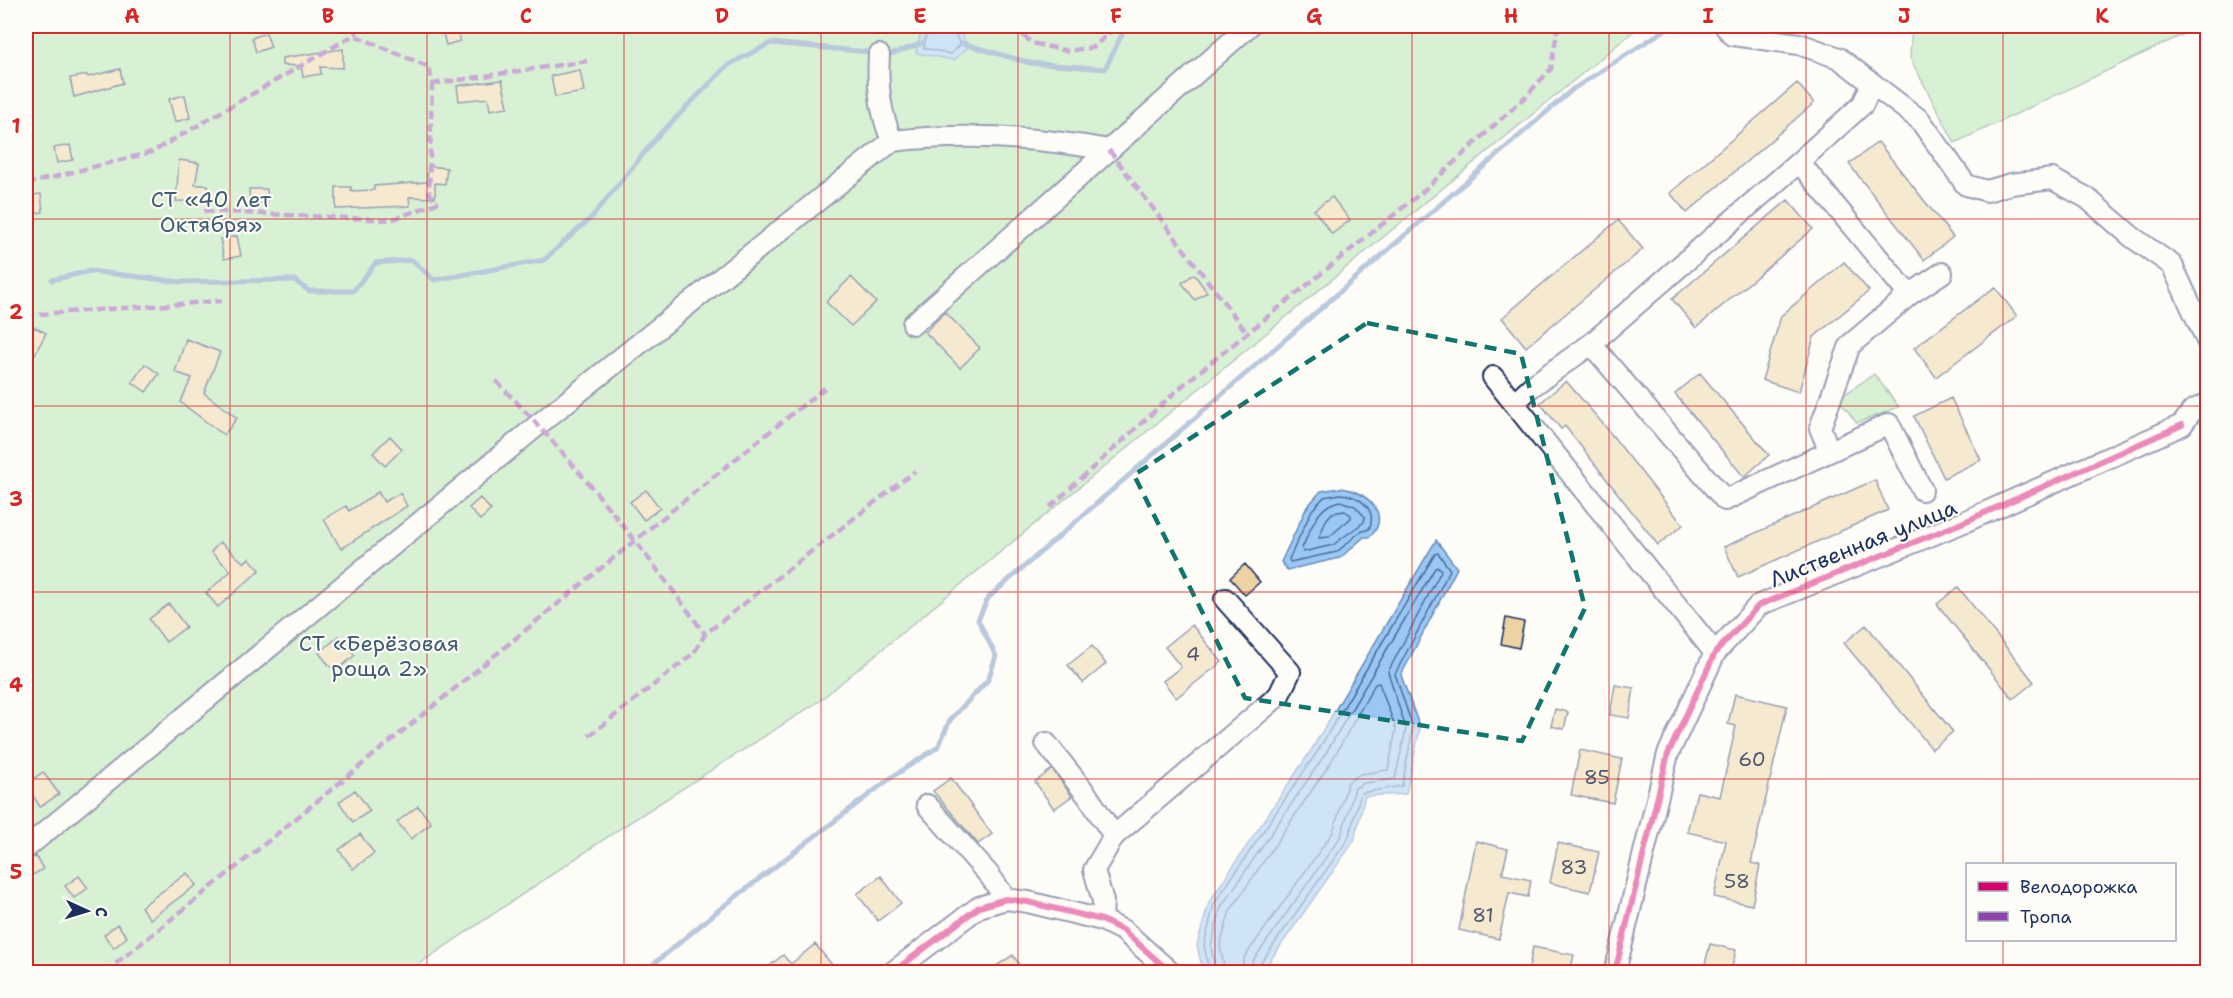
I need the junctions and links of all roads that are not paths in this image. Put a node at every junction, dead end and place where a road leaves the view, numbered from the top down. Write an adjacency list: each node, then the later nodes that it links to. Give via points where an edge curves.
1 (1249, 26): 6 (street)
2 (1725, 26): 4 (street, via 1733,35 1799,44 1839,58)
3 (879, 55): 5 (street, via 877,88)
4 (1872, 83): 7 (street, via 1863,104); 11 (street, via 1920,120 1966,185 1987,191 2052,179 2087,198 2172,265)
5 (892, 141): 6 (street, via 933,136 1065,142); 23 (street, via 539,424)
6 (1108, 150): 10 (street)
7 (1799, 162): 9 (street); 12 (street)
8 (1942, 273): 9 (street)
9 (1910, 295): 16 (street, via 1850,345 1820,428)
10 (913, 324)
11 (2208, 343)
12 (1591, 344): 15 (street); 16 (street, via 1725,500)
13 (1493, 377): 15 (street)
14 (2208, 403): 19 (street, Лиственная улица, via 2192,411 2182,424 1964,522 1759,605)
15 (1514, 404): 19 (street)
16 (1829, 450): 17 (street, via 1889,424)
17 (1922, 490)
18 (1225, 598): 22 (street, via 1290,672 1279,695)
19 (1715, 654): 28 (street, Лиственная улица, via 1668,753)
20 (1046, 743): 22 (street)
21 (927, 805): 24 (street)
22 (1114, 836): 25 (street, via 1094,870 1103,901)
23 (26, 848)
24 (1006, 899): 25 (street); 26 (street, via 979,908)
25 (1102, 920): 27 (street, via 1124,931)
26 (893, 972)
27 (1170, 972)
28 (1615, 972)

